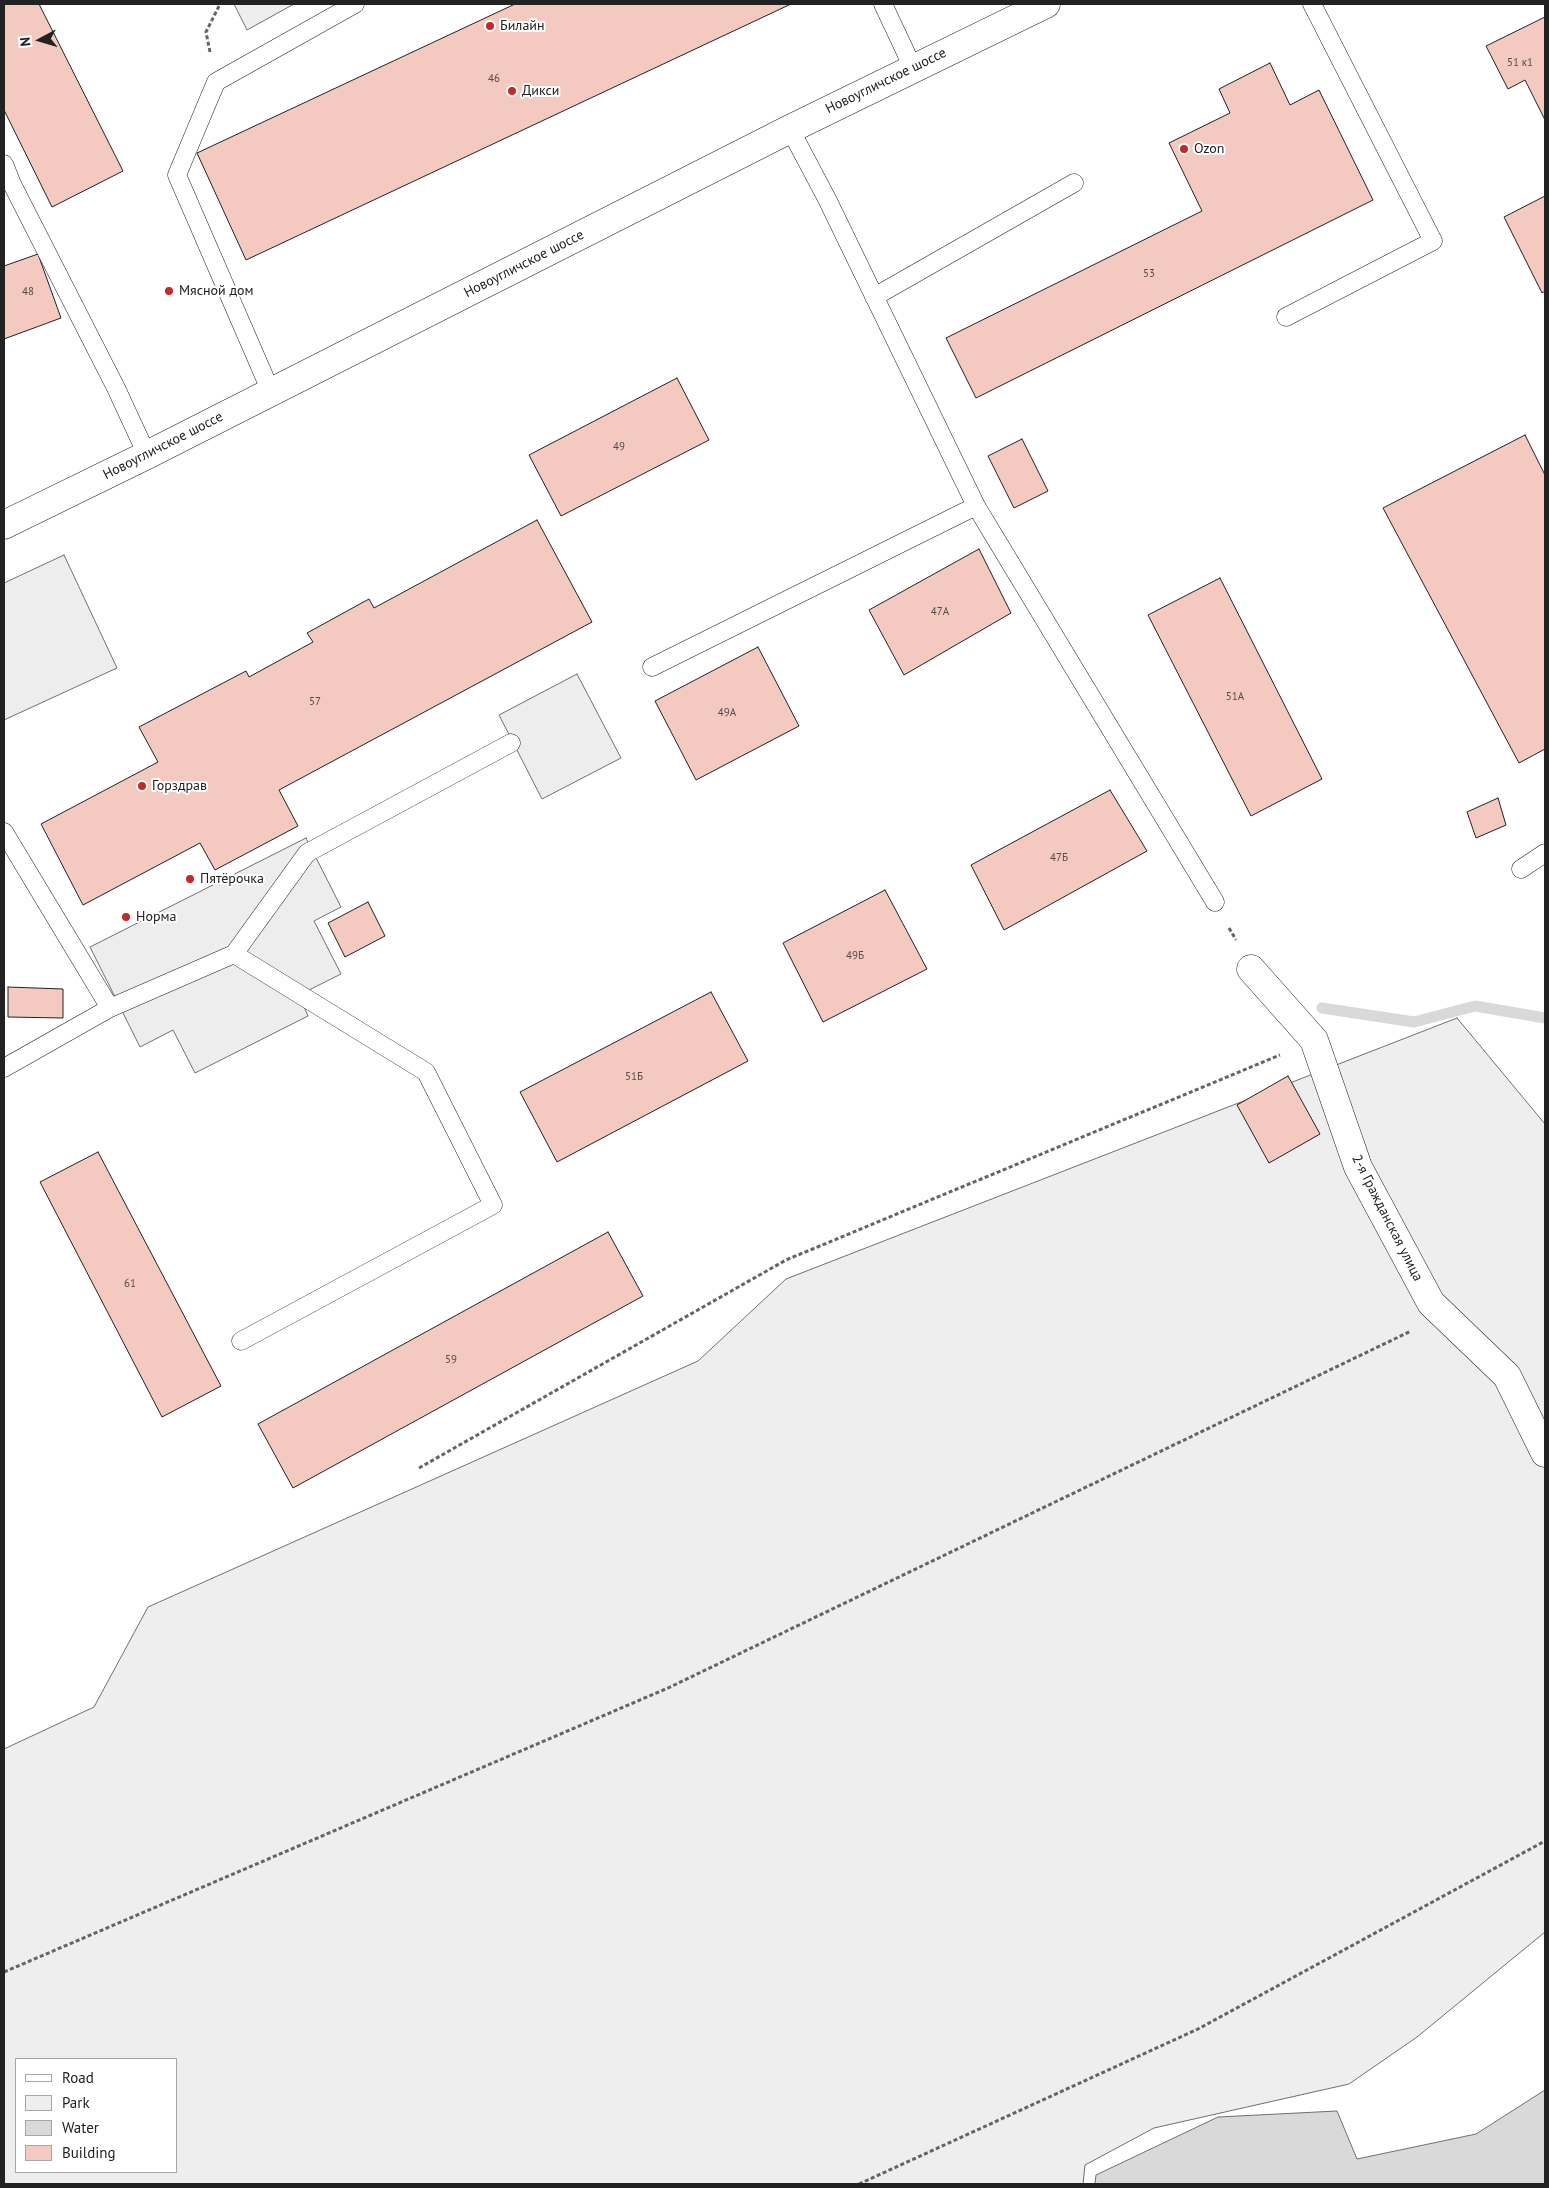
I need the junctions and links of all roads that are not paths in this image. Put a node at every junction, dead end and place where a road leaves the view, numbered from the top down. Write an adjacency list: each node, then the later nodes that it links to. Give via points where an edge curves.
1 (355, 4): 12 (lane, via 216,82 177,175)
2 (883, 4): 5 (lane)
3 (1046, 4): 5 (main road, Новоугличское шоссе)
4 (1312, 4): 11 (lane, via 1433,241)
5 (913, 68): 6 (main road, Новоугличское шоссе)
6 (790, 129): 10 (lane); 12 (main road, Новоугличское шоссе)
7 (4, 164): 9 (lane)
8 (1074, 183): 10 (lane)
9 (8, 186): 13 (lane, via 116,388)
10 (874, 297): 14 (lane)
11 (1286, 317)
12 (271, 392): 13 (main road, Новоугличское шоссе)
13 (147, 455): 15 (main road, Новоугличское шоссе)
14 (976, 506): 16 (lane); 21 (lane)
15 (4, 525)
16 (652, 667)
17 (511, 743): 22 (lane, via 307,854)
18 (4, 832): 24 (lane)
19 (1545, 853): 20 (lane)
20 (1521, 869)
21 (1216, 902)
22 (234, 954): 24 (lane); 26 (lane, via 426,1072 493,1205)
23 (1251, 969): 27 (main road, 2-я Гражданская улица, via 1314,1040 1358,1167 1431,1303 1507,1376)
24 (110, 1008): 25 (lane)
25 (4, 1068)
26 (241, 1341)
27 (1545, 1452)

